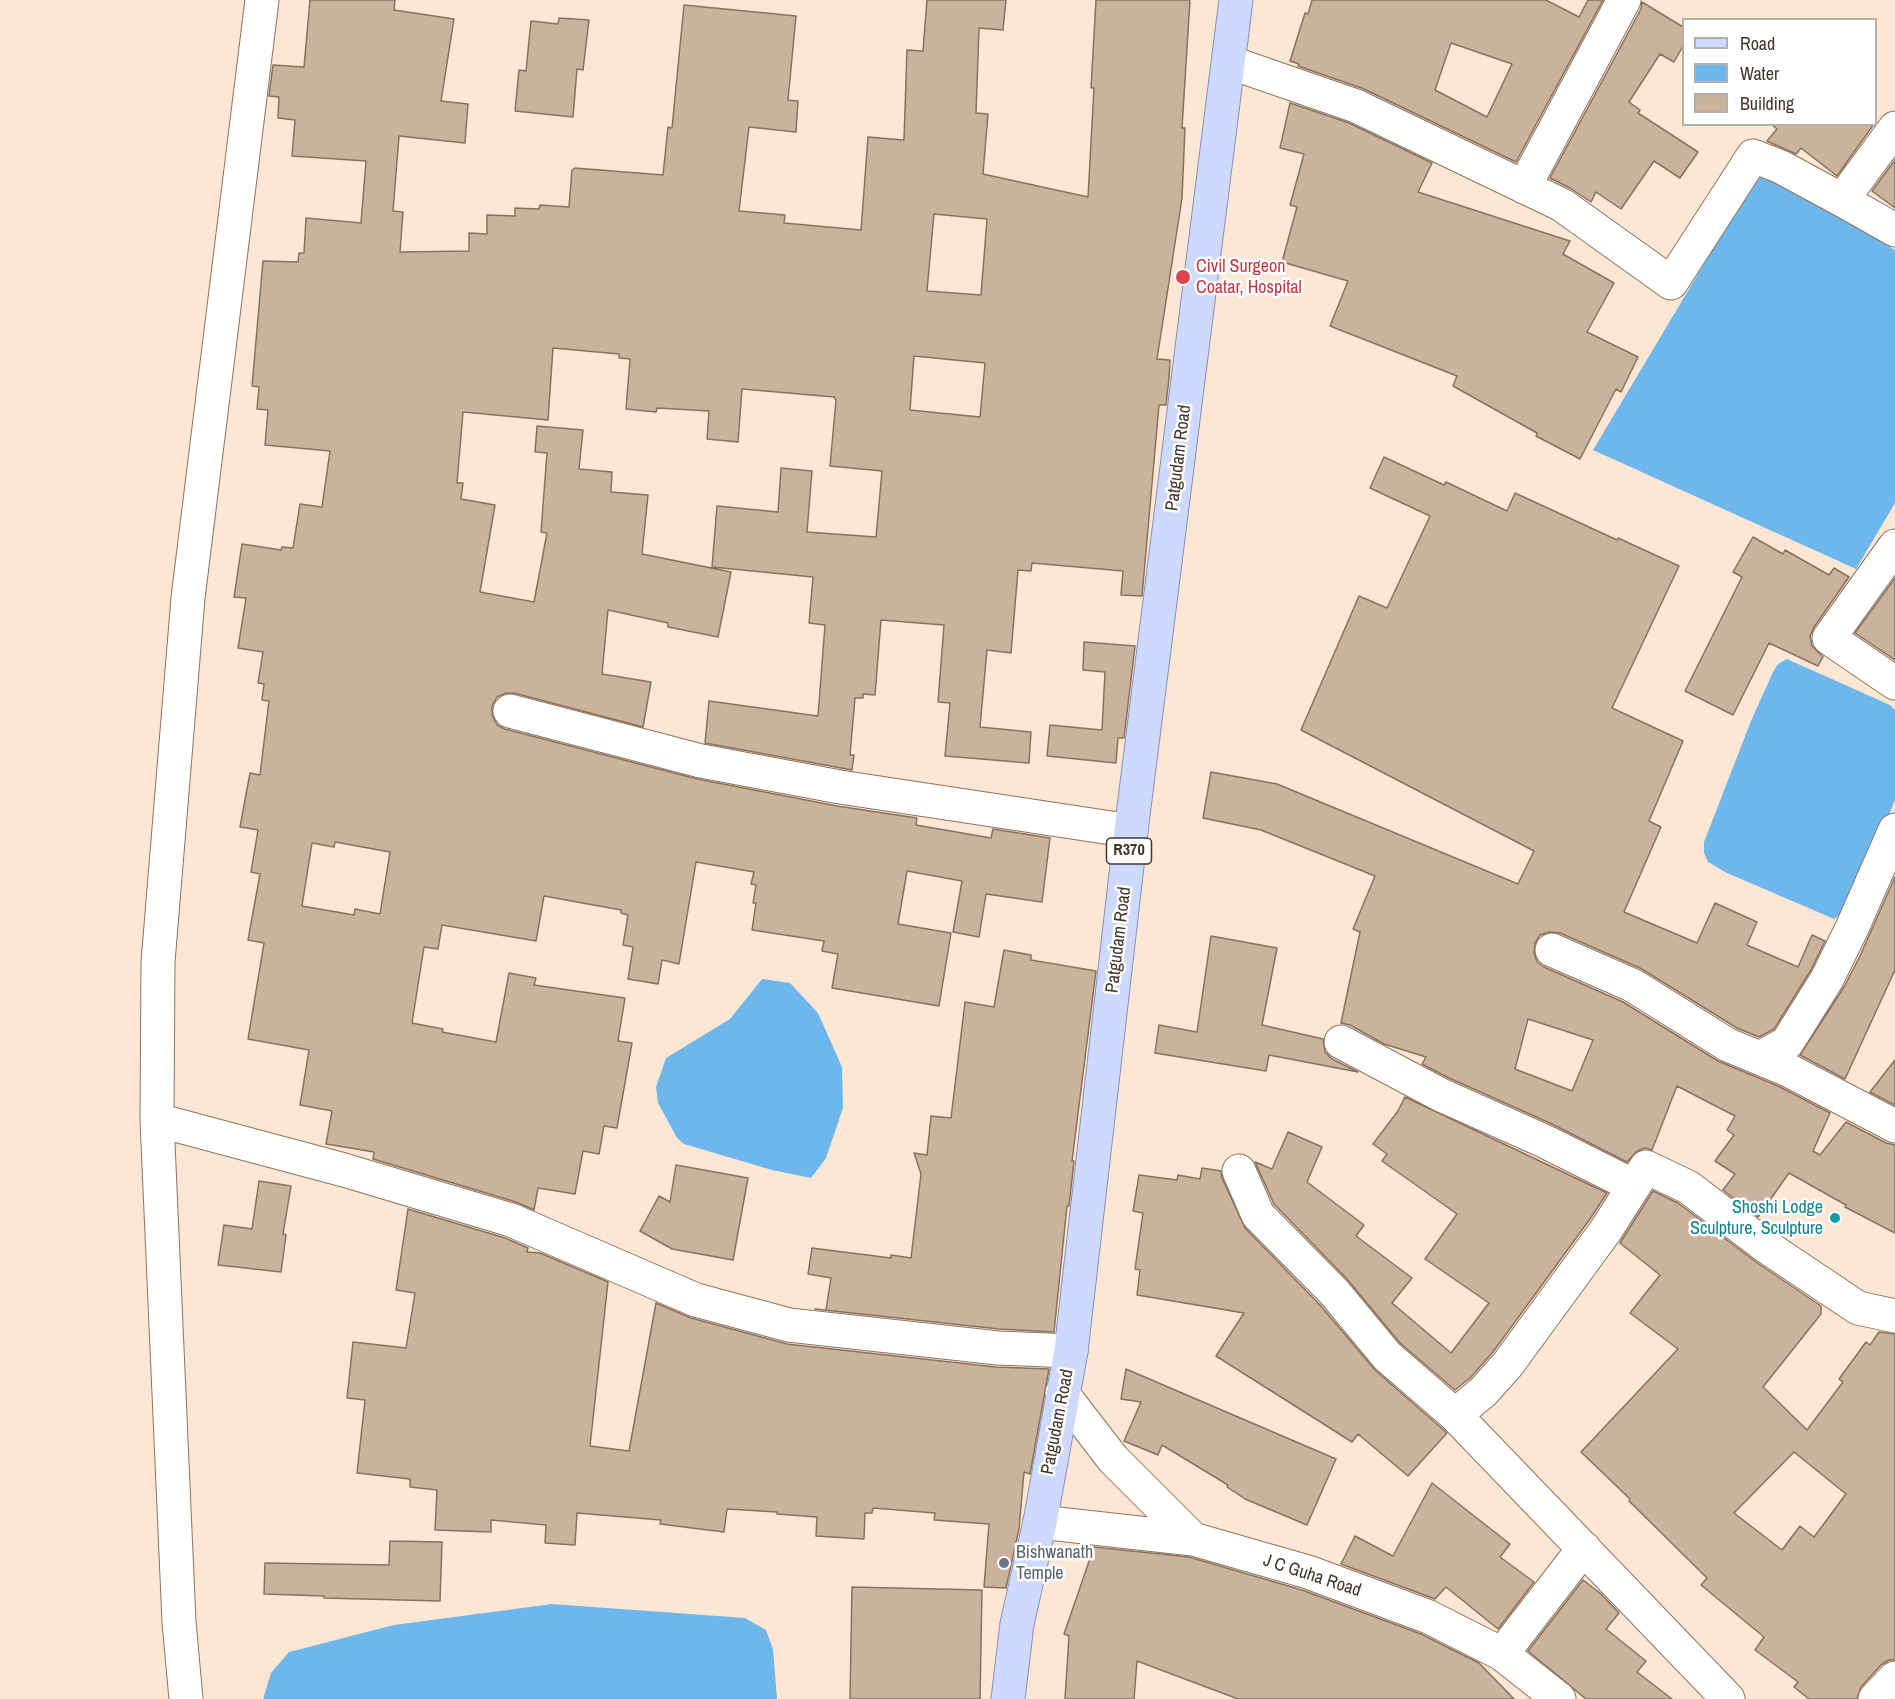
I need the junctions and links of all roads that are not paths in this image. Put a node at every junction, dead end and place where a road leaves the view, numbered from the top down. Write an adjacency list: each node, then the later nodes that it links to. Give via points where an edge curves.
1 (262, 0): 17 (street, via 188,598 158,962)
2 (1236, 0): 4 (main road, Patgudam Road / R370)
3 (1624, 0): 6 (street)
4 (1229, 62): 6 (street, via 1356,106); 13 (main road, Patgudam Road / R370)
5 (1895, 128): 7 (street)
6 (1524, 187): 7 (street, via 1562,205 1671,283 1752,156)
7 (1842, 200): 8 (street)
8 (1895, 230)
9 (1895, 546): 10 (street, via 1829,638)
10 (1895, 683)
11 (510, 711): 13 (street, via 701,762)
12 (1895, 830): 16 (street, via 1822,988 1787,1043)
13 (1131, 831): 22 (main road, Patgudam Road / R370)
14 (1552, 950): 16 (street, via 1632,985 1728,1045)
15 (1341, 1042): 20 (street, via 1441,1095)
16 (1761, 1058): 18 (street)
17 (157, 1120): 22 (street, via 511,1220 696,1300 789,1325 998,1348); 30 (street, via 179,1622)
18 (1895, 1126)
19 (1239, 1171): 24 (street, via 1258,1215 1334,1292 1387,1356)
20 (1634, 1186): 21 (street, via 1647,1167 1688,1187 1767,1247 1858,1308); 24 (street, via 1508,1364 1484,1392)
21 (1895, 1316)
22 (1071, 1350): 23 (main road, Patgudam Road / R370)
23 (1062, 1393): 25 (main road, Patgudam Road / R370); 26 (street, via 1113,1460)
24 (1455, 1415): 27 (street)
25 (1040, 1522): 26 (street, J C Guha Road); 31 (main road, Patgudam Road / R370, via 1017,1624)
26 (1193, 1539): 28 (street, J C Guha Road, via 1308,1572 1429,1617)
27 (1584, 1548): 28 (street); 33 (street)
28 (1502, 1654): 32 (street, J C Guha Road)
29 (1895, 1678): 34 (street)
30 (186, 1699)
31 (1008, 1699)
32 (1559, 1699)
33 (1728, 1699)
34 (1875, 1699)

